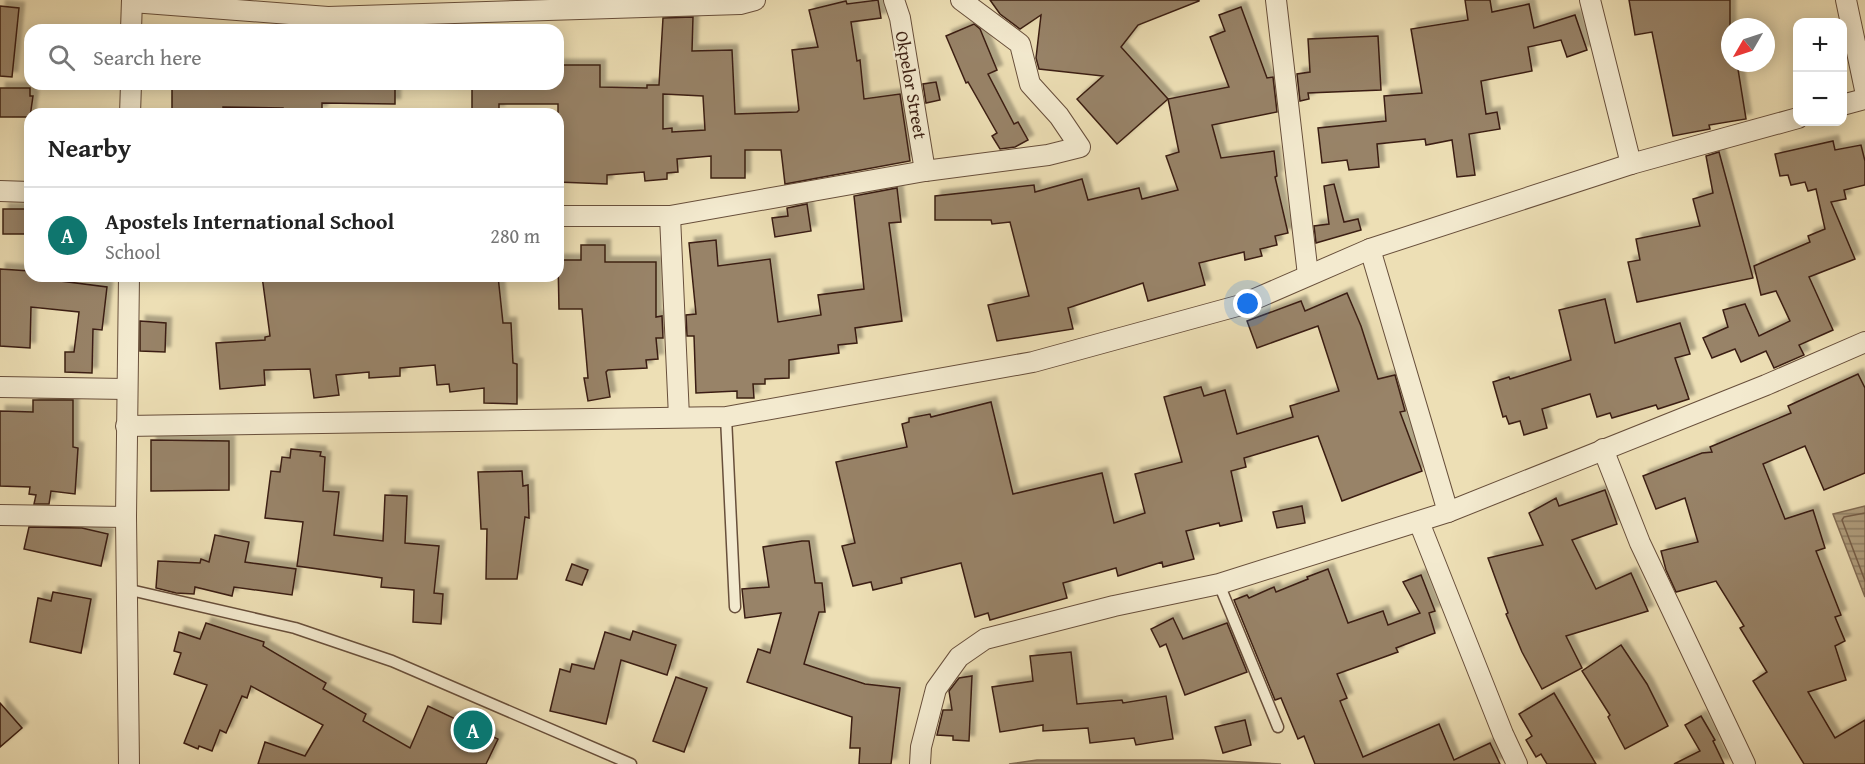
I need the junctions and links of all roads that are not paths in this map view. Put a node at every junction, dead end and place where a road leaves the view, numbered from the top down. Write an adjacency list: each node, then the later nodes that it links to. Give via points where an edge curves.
1 (755, 0): 7 (street, via 740,4 328,17)
2 (894, 0): 16 (street, Okpelor Street)
3 (962, 0): 16 (street, via 1020,44 1030,84 1080,147 1048,155)
4 (1276, 0): 22 (street)
5 (1590, 0): 15 (street)
6 (1846, 0): 10 (street)
7 (132, 1): 8 (street)
8 (131, 24)
9 (131, 90): 13 (street)
10 (1865, 90)
11 (1865, 99): 12 (street)
12 (1847, 104)
13 (130, 108)
14 (1793, 119): 15 (street)
15 (1631, 164): 21 (street)
16 (925, 171): 20 (street)
17 (0, 191): 18 (street)
18 (24, 192)
19 (564, 216): 20 (street)
20 (670, 216): 27 (street)
21 (1370, 249): 22 (street); 31 (street)
22 (1308, 275): 28 (street, via 1241,305 1033,362)
23 (129, 282): 26 (street)
24 (1865, 342): 30 (street)
25 (0, 387): 26 (street)
26 (126, 389): 29 (street)
27 (679, 417): 28 (street); 29 (street)
28 (726, 417): 37 (lane)
29 (126, 426): 33 (street)
30 (1603, 449): 31 (street); 43 (street, via 1640,543)
31 (1448, 512): 34 (street)
32 (0, 515): 33 (street)
33 (126, 517): 36 (street)
34 (1419, 522): 35 (street); 42 (street)
35 (1219, 584): 38 (lane); 41 (street, via 985,639 959,657 936,689)
36 (126, 589): 39 (street); 40 (lane, via 295,628 392,661)
37 (735, 608)
38 (1278, 727)
39 (129, 764)
40 (631, 764)
41 (920, 764)
42 (1517, 764)
43 (1745, 764)

